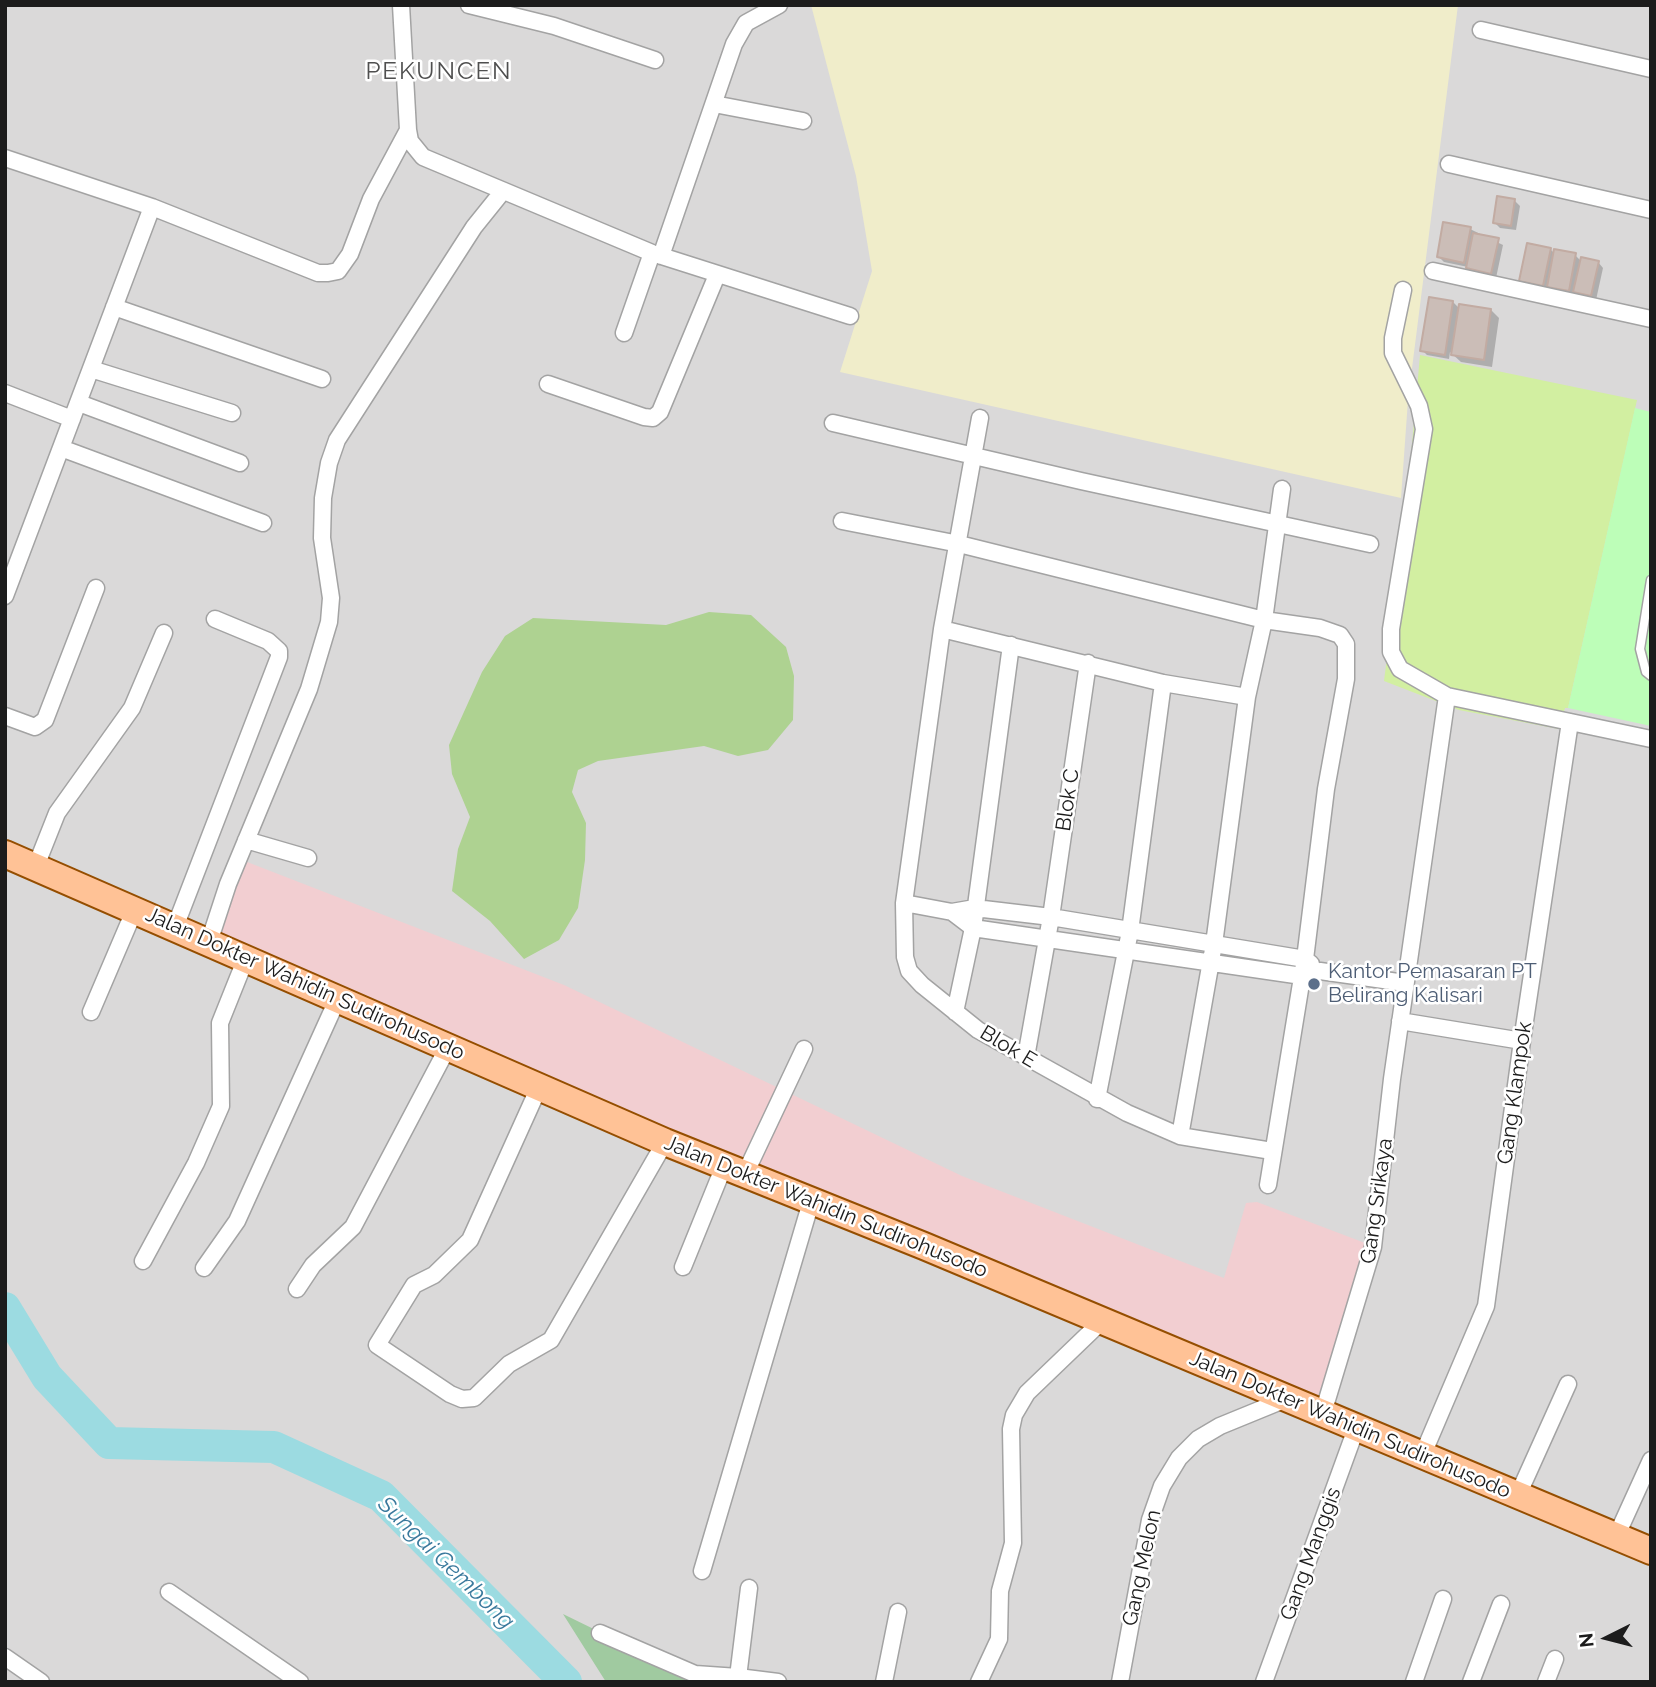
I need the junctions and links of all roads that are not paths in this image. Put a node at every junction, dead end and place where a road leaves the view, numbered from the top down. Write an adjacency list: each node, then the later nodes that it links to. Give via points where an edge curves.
1 (401, 5): 9 (street)
2 (469, 5): 5 (street, via 554,26)
3 (779, 5): 7 (street, via 746,23)
4 (1481, 30): 6 (street)
5 (655, 60)
6 (1651, 69)
7 (714, 104): 8 (street); 15 (street)
8 (803, 121)
9 (408, 130): 12 (street, via 410,141 423,157); 13 (street, via 371,199 350,254 333,272 318,273)
10 (5, 158): 13 (street)
11 (1449, 164): 14 (street)
12 (503, 191): 15 (street); 59 (street, via 474,227 337,440 323,498 329,622 309,688)
13 (152, 206): 19 (street)
14 (1651, 209)
15 (657, 254): 17 (street); 22 (street)
16 (1433, 271): 21 (street)
17 (717, 275): 20 (street); 25 (street, via 660,412 653,418)
18 (1404, 290): 55 (street, via 1393,353 1419,405 1424,429 1391,652 1400,669)
19 (114, 307): 23 (street); 24 (street)
20 (850, 316)
21 (1651, 318)
22 (624, 333)
23 (91, 369): 27 (street); 28 (street)
24 (323, 379)
25 (548, 384)
26 (5, 393): 30 (street)
27 (79, 403): 30 (street); 34 (street)
28 (232, 413)
29 (979, 418): 33 (street, Blok E)
30 (72, 419): 32 (street)
31 (833, 423): 33 (street)
32 (61, 448): 37 (street); 42 (street)
33 (973, 454): 38 (street); 39 (street, Blok E)
34 (240, 463)
35 (1282, 489): 38 (street)
36 (842, 520): 39 (street)
37 (263, 523)
38 (1276, 523): 40 (street); 47 (street)
39 (959, 544): 47 (street); 48 (street, Blok E)
40 (1370, 544)
41 (5, 546): 42 (street)
42 (22, 551): 45 (street)
43 (1651, 580): 52 (lane, via 1640,649)
44 (96, 588): 56 (street, via 45,720 29,726)
45 (5, 596)
46 (215, 619): 68 (street, via 268,641 279,657)
47 (1264, 620): 54 (street); 76 (street, via 1340,635 1348,658)
48 (942, 629): 50 (street); 63 (street, Blok E)
49 (163, 633): 62 (street, via 132,708 57,813)
50 (1011, 645): 51 (street); 64 (street)
51 (1088, 663): 53 (street); 67 (street, Blok C)
52 (1651, 676)
53 (1163, 683): 54 (street); 70 (street)
54 (1247, 697): 73 (street)
55 (1446, 706): 57 (street); 80 (street, Gang Srikaya)
56 (5, 716)
57 (1569, 730): 58 (street); 85 (street, Gang Klampok)
58 (1651, 739)
59 (246, 840): 61 (street); 72 (street)
60 (5, 854): 62 (main road, Jalan Dokter Wahidin Sudirohusodo)
61 (307, 858)
62 (36, 866): 65 (main road, Jalan Dokter Wahidin Sudirohusodo)
63 (904, 903): 66 (street); 83 (street, Blok E, via 909,971)
64 (975, 908): 66 (street); 67 (street); 69 (street)
65 (135, 909): 68 (main road, Jalan Dokter Wahidin Sudirohusodo); 82 (street)
66 (953, 912): 69 (street)
67 (1051, 917): 70 (street); 71 (street, Blok C)
68 (175, 927): 72 (main road, Jalan Dokter Wahidin Sudirohusodo)
69 (973, 928): 71 (street); 83 (street)
70 (1130, 931): 73 (street); 74 (street)
71 (1047, 937): 74 (street); 88 (street, Blok C)
72 (209, 942): 75 (main road, Jalan Dokter Wahidin Sudirohusodo)
73 (1214, 944): 76 (street); 77 (street)
74 (1126, 950): 77 (street); 90 (street)
75 (246, 958): 81 (main road, Jalan Dokter Wahidin Sudirohusodo); 97 (street, via 220,1023 221,1106)
76 (1305, 959): 78 (street); 79 (street)
77 (1209, 964): 79 (street); 91 (street)
78 (1320, 971): 79 (street); 80 (street)
79 (1302, 976): 93 (street)
80 (1405, 983): 84 (street, Gang Srikaya)
81 (338, 998): 86 (main road, Jalan Dokter Wahidin Sudirohusodo); 99 (street, via 237,1221)
82 (91, 1012)
83 (955, 1012): 88 (street, Blok E)
84 (1400, 1021): 85 (street); 104 (street, Gang Srikaya, via 1369,1264)
85 (1522, 1041): 106 (street, Gang Klampok, via 1483,1312)
86 (448, 1047): 89 (main road, Jalan Dokter Wahidin Sudirohusodo); 100 (street, via 353,1227 313,1265)
87 (804, 1049): 94 (street)
88 (1026, 1057): 90 (street, Blok E)
89 (540, 1086): 92 (main road, Jalan Dokter Wahidin Sudirohusodo); 92 (street, via 470,1240 434,1275 414,1285 377,1345 450,1394 474,1398 509,1364 551,1340)
90 (1097, 1098): 91 (street, Blok E)
91 (1180, 1136): 93 (street, Blok E)
92 (665, 1142): 94 (main road, Jalan Dokter Wahidin Sudirohusodo)
93 (1272, 1151): 95 (street)
94 (734, 1170): 96 (main road, Jalan Dokter Wahidin Sudirohusodo); 98 (street)
95 (1268, 1185)
96 (811, 1202): 101 (main road, Jalan Dokter Wahidin Sudirohusodo); 111 (street)
97 (143, 1261)
98 (682, 1267)
99 (204, 1268)
100 (296, 1289)
101 (1102, 1321): 103 (main road, Jalan Dokter Wahidin Sudirohusodo); 125 (street, via 1027,1393 1014,1415 1013,1544 1000,1591 999,1639)
102 (1569, 1384): 108 (street)
103 (1286, 1399): 104 (main road, Jalan Dokter Wahidin Sudirohusodo); 126 (street, Gang Melon, via 1198,1439 1179,1458 1162,1486 1150,1520)
104 (1323, 1413): 105 (main road, Jalan Dokter Wahidin Sudirohusodo)
105 (1357, 1426): 106 (main road, Jalan Dokter Wahidin Sudirohusodo); 127 (street, Gang Manggis)
106 (1423, 1454): 108 (main road, Jalan Dokter Wahidin Sudirohusodo)
107 (1651, 1460): 109 (street)
108 (1518, 1496): 109 (main road, Jalan Dokter Wahidin Sudirohusodo)
109 (1616, 1537): 110 (main road, Jalan Dokter Wahidin Sudirohusodo)
110 (1651, 1551)
111 (702, 1571)
112 (749, 1588): 120 (street)
113 (169, 1592): 122 (street)
114 (1443, 1599): 128 (street)
115 (1501, 1604): 129 (street)
116 (898, 1612): 124 (street)
117 (600, 1633): 120 (street, via 695,1674)
118 (5, 1657): 121 (street)
119 (1555, 1660): 130 (street)
120 (737, 1679): 123 (street)
121 (41, 1682)
122 (300, 1682)
123 (778, 1682)
124 (884, 1682)
125 (979, 1682)
126 (1119, 1682)
127 (1264, 1682)
128 (1414, 1682)
129 (1471, 1682)
130 (1546, 1682)

